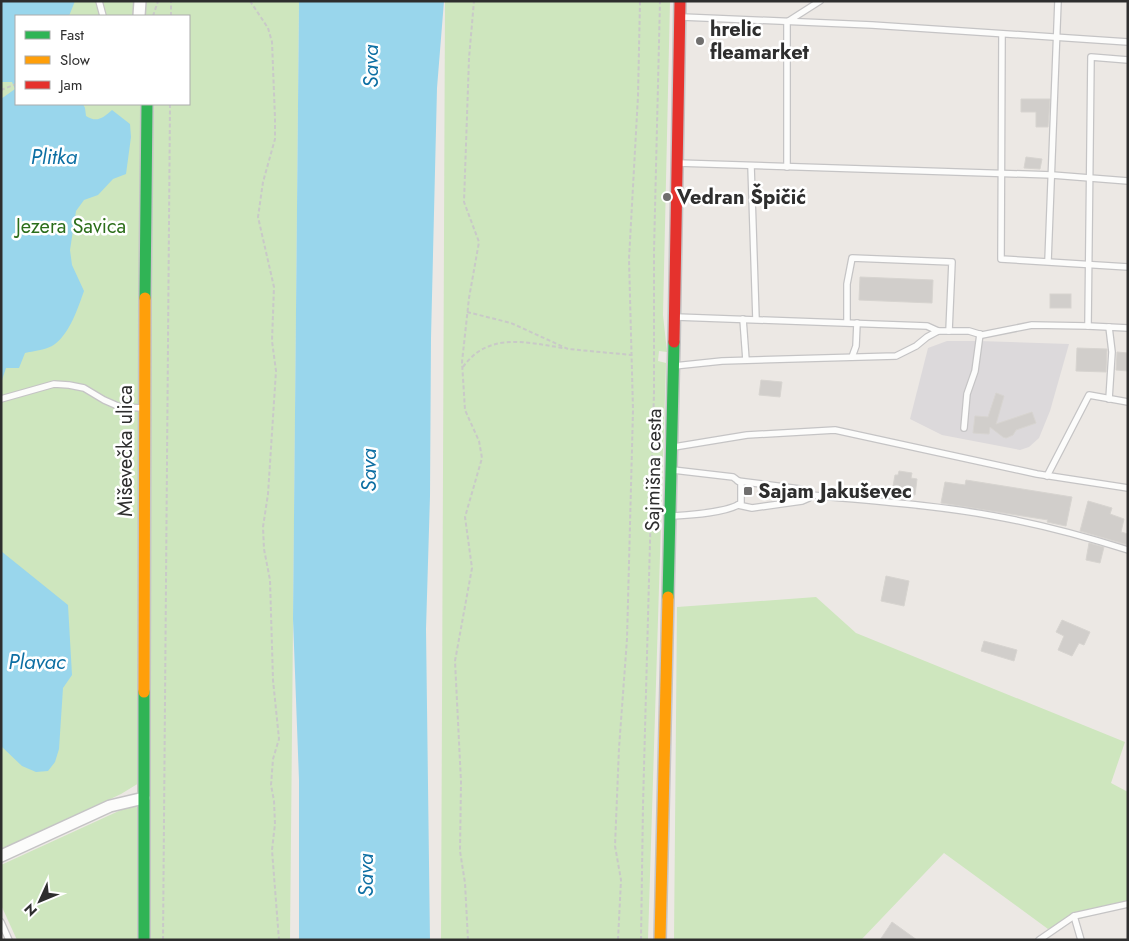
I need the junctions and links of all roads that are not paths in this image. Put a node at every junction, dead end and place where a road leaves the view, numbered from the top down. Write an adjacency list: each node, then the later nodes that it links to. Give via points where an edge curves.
1 (99, 1): 6 (lane)
2 (140, 1): 7 (street)
3 (680, 1): 8 (street, Sajmišna cesta)
4 (820, 1): 9 (lane)
5 (1058, 1): 11 (lane)
6 (102, 15)
7 (139, 15)
8 (680, 17): 9 (lane); 15 (street, Sajmišna cesta)
9 (787, 22): 10 (lane); 17 (lane)
10 (1002, 34): 11 (lane); 18 (lane)
11 (1057, 37): 12 (lane); 19 (lane)
12 (1128, 42)
13 (1128, 60): 20 (lane, via 1091,57)
14 (148, 105): 42 (street, Miševečka ulica)
15 (678, 163): 16 (lane); 25 (street, Sajmišna cesta)
16 (751, 166): 17 (lane); 27 (lane)
17 (787, 167): 18 (lane)
18 (1000, 173): 19 (lane); 22 (lane, via 1001,259)
19 (1052, 175): 20 (lane); 22 (lane)
20 (1090, 178): 21 (lane); 23 (lane)
21 (1128, 181)
22 (1048, 261): 23 (lane)
23 (1089, 263): 24 (lane); 30 (lane)
24 (1128, 267)
25 (675, 317): 26 (lane); 38 (street, Sajmišna cesta)
26 (743, 319): 27 (lane); 37 (lane)
27 (756, 319): 28 (lane)
28 (847, 322): 29 (lane); 34 (lane, via 847,284 852,258 952,262)
29 (857, 323): 33 (lane, via 927,326); 36 (lane)
30 (1088, 326): 31 (lane); 35 (lane, via 1032,325)
31 (1109, 327): 32 (lane); 40 (lane, via 1112,352)
32 (1128, 328)
33 (938, 331): 34 (lane); 36 (lane, via 896,356)
34 (949, 331): 35 (lane)
35 (980, 334): 43 (lane, via 975,371 967,394)
36 (852, 357): 37 (lane)
37 (746, 360): 38 (lane)
38 (674, 366): 44 (street, Sajmišna cesta)
39 (1, 399): 42 (lane, via 54,384 84,388 120,406)
40 (1109, 399): 41 (lane); 46 (lane, via 1088,395)
41 (1128, 402)
42 (144, 408): 53 (street, Miševečka ulica)
43 (964, 428)
44 (672, 447): 45 (street, Sajmišna cesta); 46 (lane, via 747,435 835,430)
45 (672, 470): 47 (lane, via 734,477); 51 (street, Sajmišna cesta)
46 (1047, 476): 48 (lane)
47 (738, 481): 49 (lane, via 800,489); 50 (lane, via 741,483 741,502)
48 (1128, 488)
49 (811, 496): 50 (lane, via 802,501 752,508); 52 (lane, via 994,516)
50 (738, 505): 51 (lane, via 700,514)
51 (671, 516): 60 (street, Sajmišna cesta)
52 (1128, 550)
53 (144, 798): 54 (street, via 110,806); 59 (street, Miševečka ulica)
54 (1, 856)
55 (1128, 904): 56 (lane)
56 (1074, 916): 61 (lane); 62 (lane)
57 (1, 922): 58 (lane)
58 (9, 940)
59 (144, 940)
60 (660, 940)
61 (1039, 940)
62 (1081, 940)

